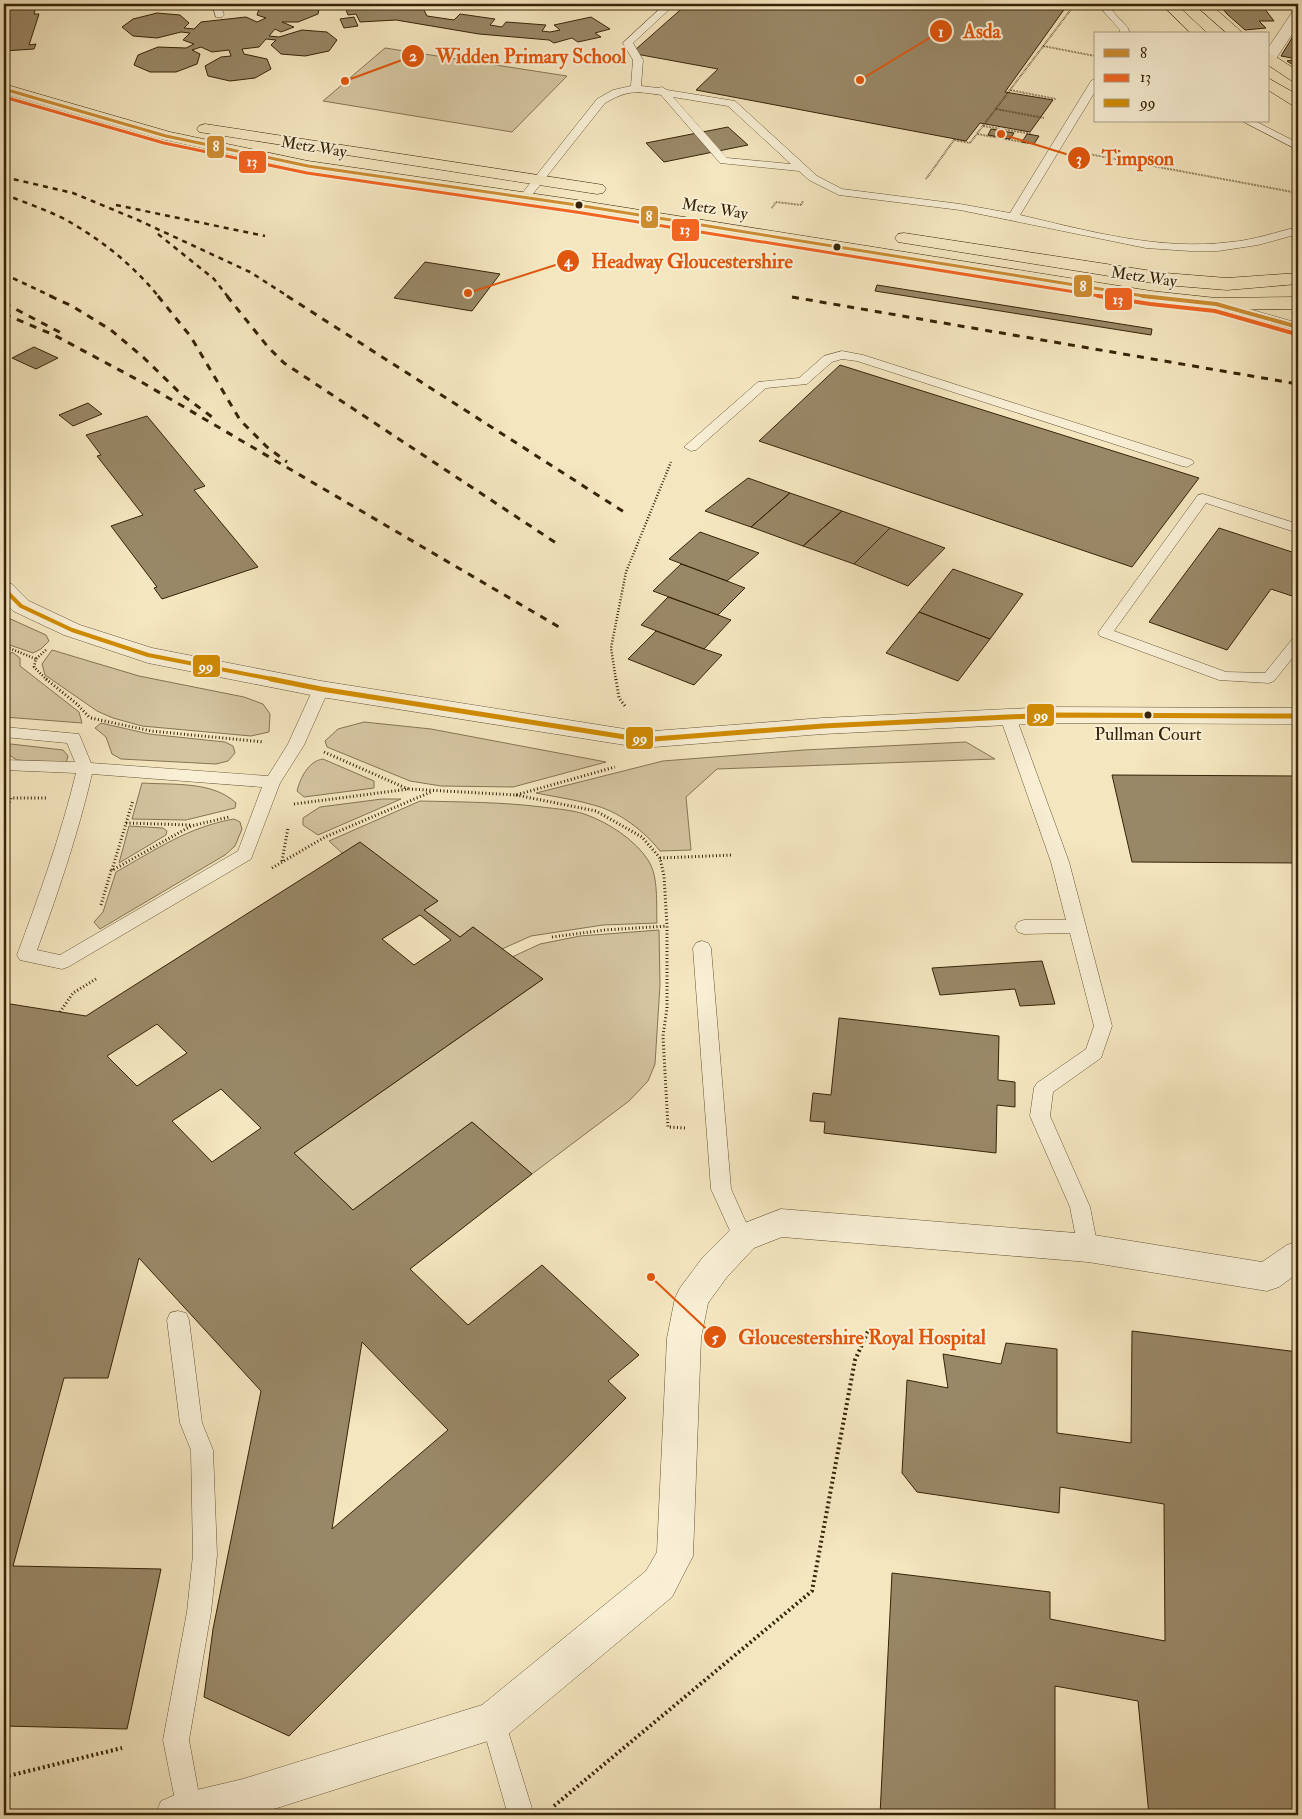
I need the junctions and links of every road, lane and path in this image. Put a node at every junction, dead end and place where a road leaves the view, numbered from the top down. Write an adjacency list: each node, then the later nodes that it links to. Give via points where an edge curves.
1 (216, 4): 10 (lane)
2 (670, 4): 21 (lane, via 628,43 638,60)
3 (1075, 4): 14 (path)
4 (1101, 4): 11 (lane)
5 (1168, 4): 12 (main road)
6 (1201, 4): 13 (main road)
7 (1295, 4): 8 (street)
8 (1298, 8)
9 (1298, 14): 16 (street)
10 (220, 15)
11 (1125, 32)
12 (1199, 32)
13 (1235, 32)
14 (1043, 46): 15 (path); 24 (path)
15 (1094, 56)
16 (1270, 56)
17 (1270, 59): 18 (main road)
18 (1298, 78)
19 (1094, 84): 41 (lane)
20 (1270, 84): 25 (main road)
21 (636, 88): 23 (lane); 43 (lane, via 617,92 600,101)
22 (4, 89): 30 (main road, Metz Way)
23 (662, 90): 42 (lane, via 731,103); 42 (lane, via 724,161)
24 (1010, 90): 28 (path); 29 (path, via 1058,99)
25 (1291, 94): 26 (main road)
26 (1298, 102)
27 (995, 104): 28 (path)
28 (999, 104): 31 (path)
29 (1054, 105)
30 (72, 108): 43 (main road, Metz Way); 46 (main road, Metz Way, via 166,136 235,152)
31 (996, 109): 33 (path); 35 (path, via 1045,118)
32 (987, 114): 33 (path)
33 (991, 115): 36 (path)
34 (1249, 122): 40 (lane)
35 (1041, 123)
36 (983, 126): 37 (path, via 1033,134); 38 (path)
37 (1037, 129)
38 (977, 134): 39 (path); 41 (path)
39 (970, 144)
40 (1298, 147)
41 (1055, 148): 45 (path); 47 (lane)
42 (803, 168): 47 (lane, via 813,178 839,192)
43 (538, 180): 44 (main road, Metz Way); 46 (lane)
44 (609, 191)
45 (1298, 193)
46 (524, 198): 51 (main road, Metz Way, via 1142,296)
47 (1013, 217): 48 (lane, via 1130,242 1189,248 1267,241)
48 (1298, 230)
49 (892, 236): 50 (main road, Metz Way, via 1165,280 1227,284)
50 (1298, 279)
51 (1216, 304): 52 (main road, Metz Way); 53 (lane)
52 (1298, 304)
53 (1298, 327)
54 (691, 447): 56 (lane, via 762,385 803,381 828,359 842,355)
55 (672, 459): 67 (path, via 626,572 612,648 619,698)
56 (1187, 463)
57 (1298, 529): 59 (lane, via 1204,498 1105,633 1224,677 1269,678)
58 (4, 589): 62 (street, via 21,606 72,630 148,655)
59 (1298, 641)
60 (4, 646): 61 (path)
61 (36, 659)
62 (321, 689): 67 (street); 68 (lane)
63 (1298, 716): 64 (street)
64 (1008, 717): 67 (street); 84 (lane)
65 (91, 718): 68 (path, via 151,731)
66 (4, 732): 70 (lane, via 73,738)
67 (650, 738): 73 (path, via 624,764)
68 (296, 745): 71 (lane); 72 (path, via 317,749)
69 (4, 765): 70 (lane)
70 (85, 768): 71 (lane); 74 (lane)
71 (272, 782): 75 (lane)
72 (408, 789): 73 (path); 76 (path, via 290,805)
73 (516, 795): 81 (path, via 596,811 642,837)
74 (78, 798): 77 (path, via 11,798); 87 (lane, via 26,955 62,962)
75 (261, 814): 76 (path); 79 (path, via 235,815); 87 (lane, via 245,855)
76 (291, 815): 82 (path)
77 (4, 819)
78 (126, 823): 79 (path)
79 (191, 826): 87 (path, via 111,871 101,905 88,925)
80 (733, 855): 81 (path)
81 (660, 858): 83 (path)
82 (282, 862)
83 (667, 926): 86 (path); 89 (path, via 667,1008 663,1036 668,1127)
84 (1078, 926): 85 (lane); 91 (lane, via 1103,1026 1094,1054 1044,1088 1040,1116 1080,1207)
85 (1024, 927)
86 (552, 937)
87 (102, 938)
88 (702, 948): 89 (lane)
89 (716, 1129): 90 (lane, via 721,1189)
90 (743, 1238): 91 (street, via 781,1223); 95 (street, via 715,1267 692,1298 684,1338 675,1556 659,1584)
91 (1088, 1248): 92 (street, via 1267,1277)
92 (1298, 1255)
93 (178, 1320): 99 (lane, via 191,1423 202,1450 205,1554 199,1612 176,1740)
94 (869, 1330): 98 (path, via 855,1360 812,1591)
95 (493, 1721): 99 (street, via 243,1799); 100 (lane)
96 (122, 1748): 97 (path)
97 (4, 1777)
98 (551, 1808)
99 (182, 1813)
100 (521, 1815)

